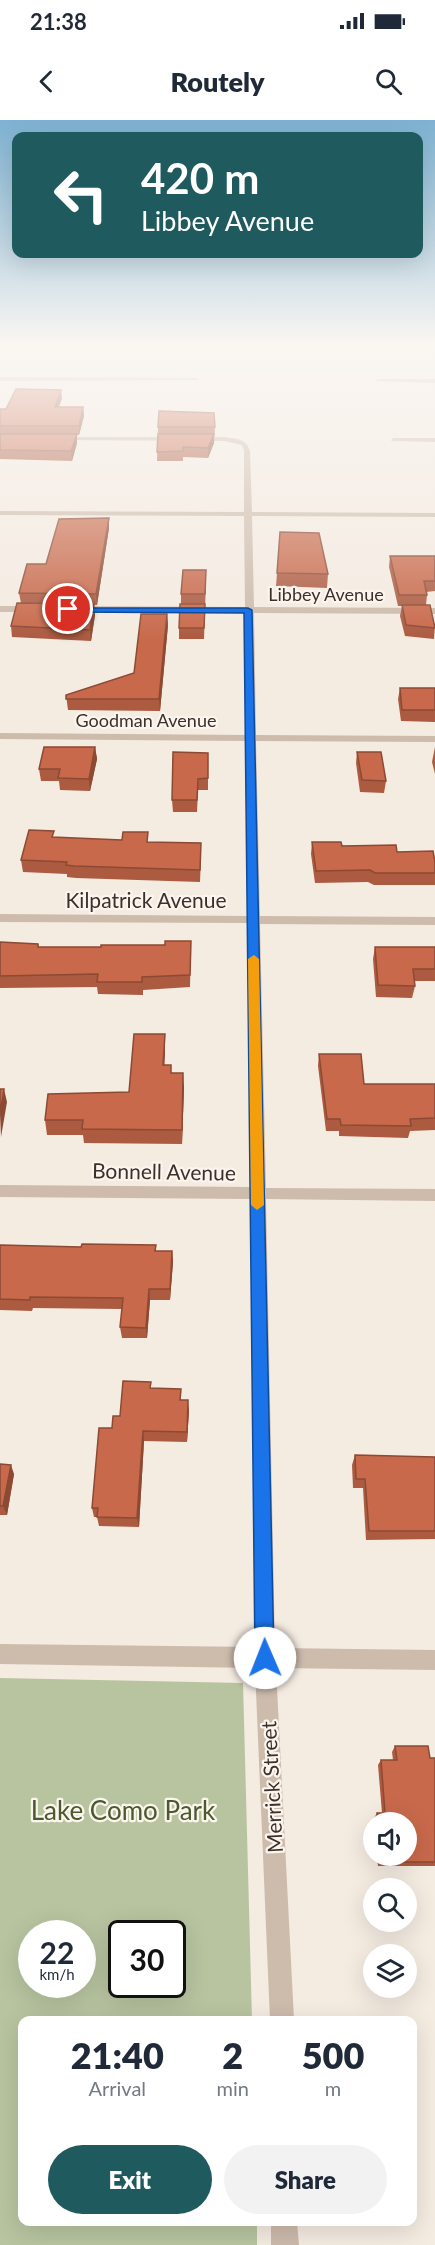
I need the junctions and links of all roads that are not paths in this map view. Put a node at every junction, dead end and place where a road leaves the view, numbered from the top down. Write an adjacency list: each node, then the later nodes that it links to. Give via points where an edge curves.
1 (242, 442): 3 (street, Merrick Street, via 247,452)
2 (0, 513): 3 (street)
3 (246, 514): 4 (street); 8 (street, Merrick Street)
4 (435, 515)
5 (0, 609): 6 (street)
6 (47, 609)
7 (59, 609): 8 (street, Libbey Avenue)
8 (248, 610): 9 (street, Libbey Avenue); 11 (street, Merrick Street)
9 (435, 611)
10 (0, 736): 11 (street, Goodman Avenue)
11 (250, 738): 12 (street, Goodman Avenue); 14 (street, Merrick Street)
12 (435, 739)
13 (0, 918): 14 (street, Kilpatrick Avenue)
14 (253, 920): 15 (street, Kilpatrick Avenue); 17 (street, Merrick Street)
15 (435, 921)
16 (0, 1191): 17 (street, Bonnell Avenue)
17 (257, 1193): 18 (street, Bonnell Avenue); 20 (street, Merrick Street)
18 (435, 1195)
19 (0, 1654): 20 (street)
20 (265, 1658): 21 (street); 22 (street, Merrick Street)
21 (435, 1660)
22 (282, 2016)
23 (284, 2226): 24 (street)
24 (285, 2245)

